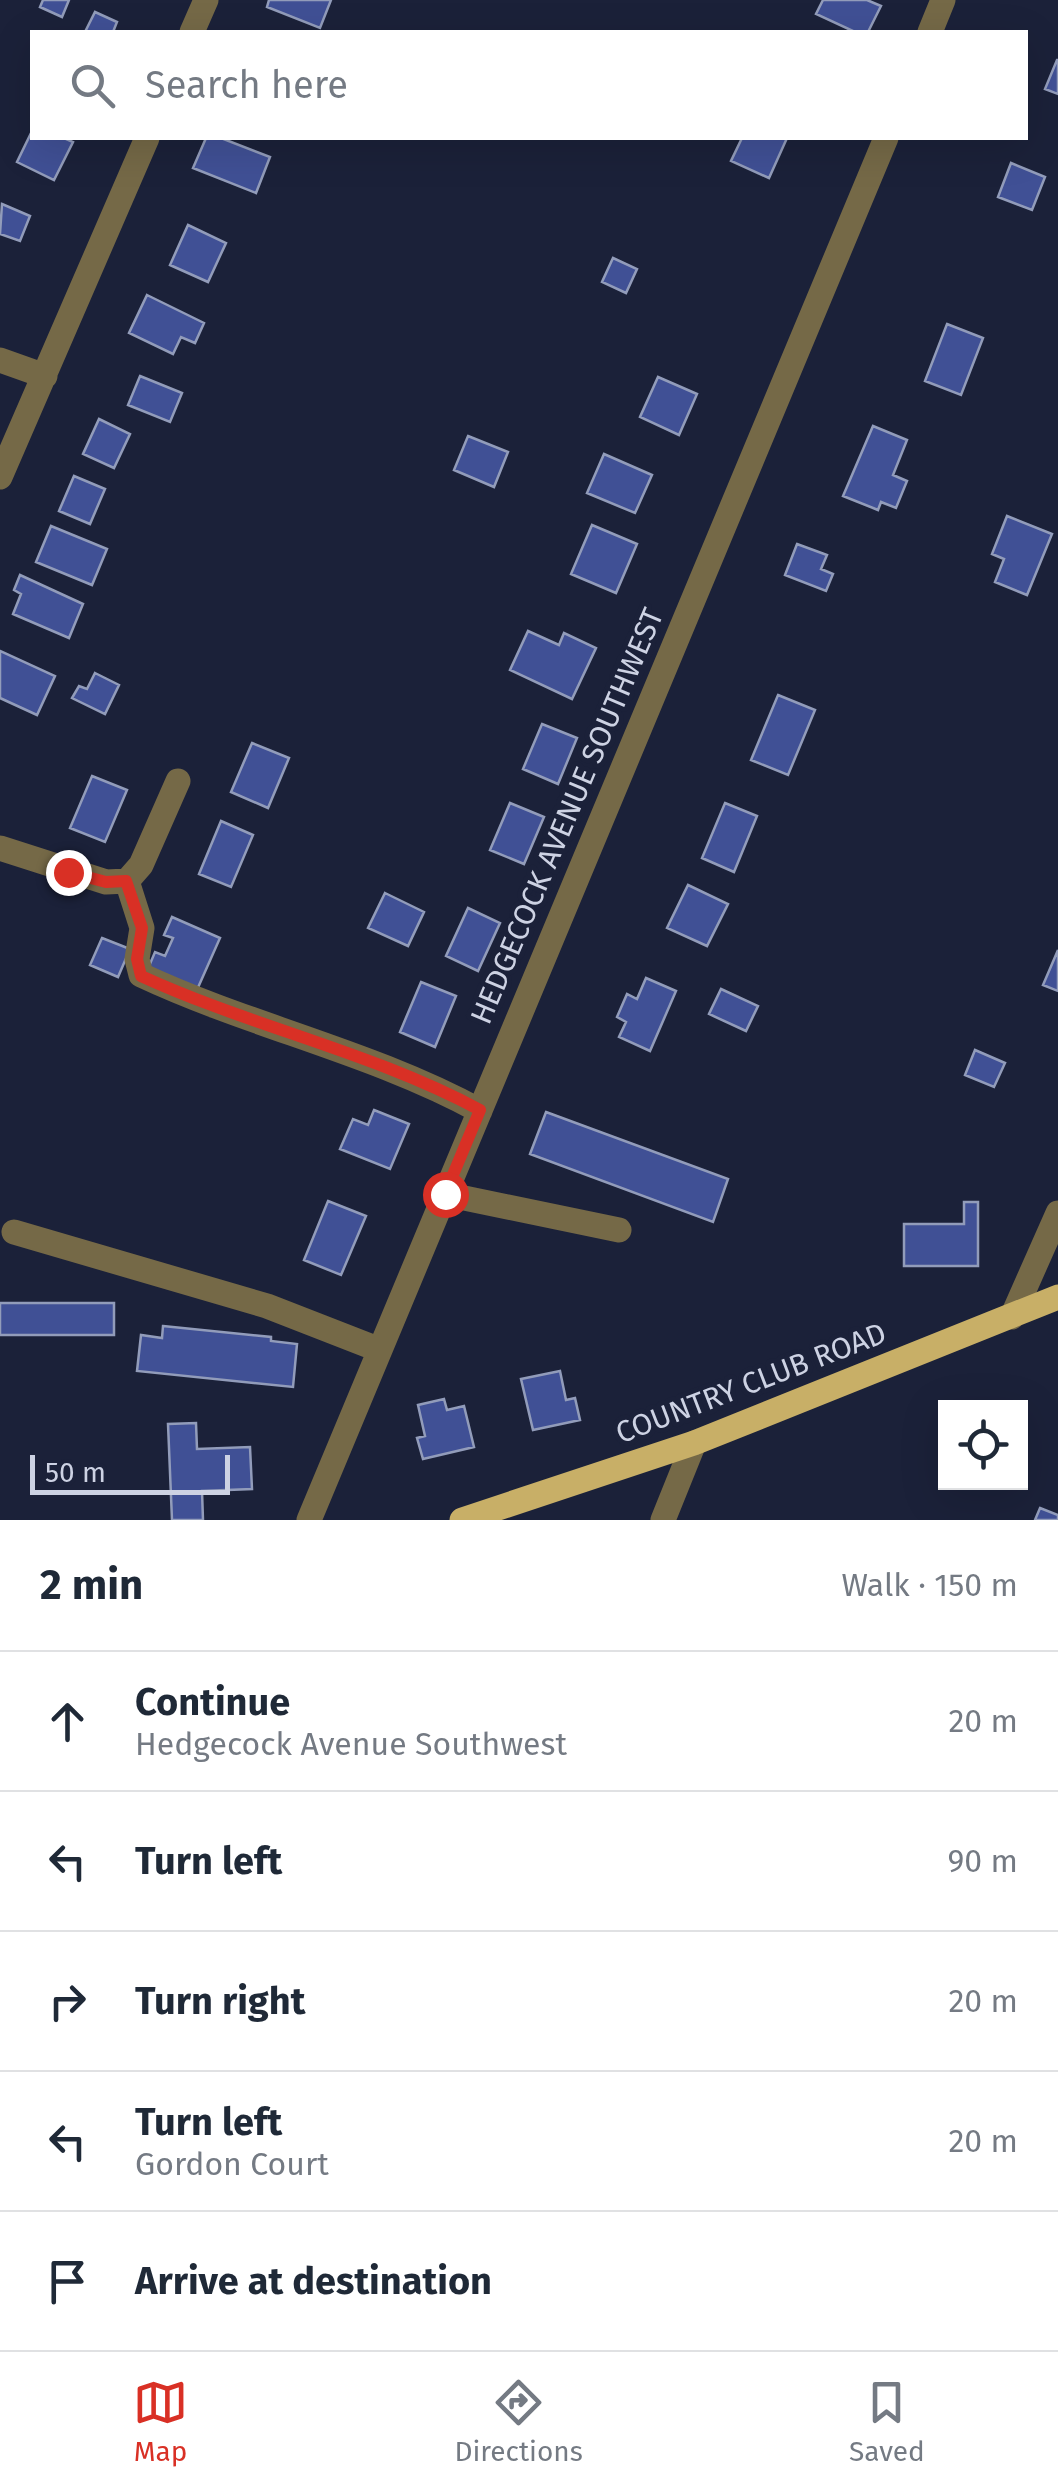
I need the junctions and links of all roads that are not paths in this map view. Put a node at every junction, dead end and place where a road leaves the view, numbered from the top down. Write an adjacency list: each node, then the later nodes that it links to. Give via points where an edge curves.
1 (206, 0): 3 (street)
2 (943, 0): 4 (street)
3 (193, 30)
4 (931, 30)
5 (146, 140): 8 (street)
6 (885, 140): 13 (street, HEDGECOCK AVENUE SOUTHWEST)
7 (0, 360): 8 (street)
8 (44, 376): 9 (street)
9 (0, 477)
10 (178, 781): 12 (street, via 141,865)
11 (0, 848): 12 (street, via 106,882)
12 (126, 881): 13 (street, via 142,928 141,976 404,1072)
13 (480, 1110): 14 (street, HEDGECOCK AVENUE SOUTHWEST)
14 (445, 1194): 16 (street); 20 (street, HEDGECOCK AVENUE SOUTHWEST)
15 (1058, 1213): 19 (street)
16 (619, 1230)
17 (14, 1232): 20 (street, via 267,1306)
18 (1058, 1298): 19 (main road, COUNTRY CLUB ROAD)
19 (1012, 1317): 21 (main road, COUNTRY CLUB ROAD)
20 (380, 1350): 22 (street, HEDGECOCK AVENUE SOUTHWEST)
21 (694, 1443): 23 (main road, COUNTRY CLUB ROAD); 24 (street)
22 (309, 1520)
23 (462, 1520)
24 (663, 1520)

